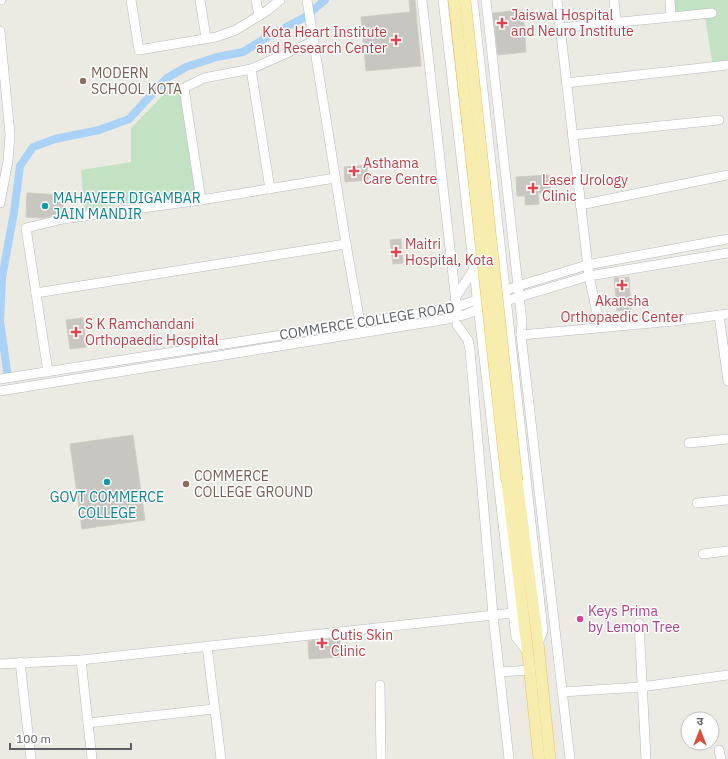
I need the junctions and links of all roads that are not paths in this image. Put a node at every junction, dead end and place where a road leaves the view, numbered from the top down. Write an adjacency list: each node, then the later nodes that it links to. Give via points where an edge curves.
1 (131, 0): 21 (street, via 139,50)
2 (200, 0): 21 (street)
3 (256, 0): 16 (street)
4 (280, 0): 16 (street)
5 (307, 0): 22 (street)
6 (422, 0): 50 (street)
7 (443, 0): 43 (street)
8 (454, 0): 66 (main road, bridge)
9 (465, 0): 66 (main road, bridge)
10 (473, 0): 41 (street)
11 (486, 0): 40 (street)
12 (557, 0): 19 (street)
13 (614, 0): 18 (street)
14 (670, 0): 17 (street)
15 (712, 13): 17 (street)
16 (258, 16): 21 (street, via 236,30)
17 (671, 17): 18 (street)
18 (616, 22): 19 (street)
19 (560, 28): 26 (street)
20 (0, 31): 24 (street)
21 (206, 38)
22 (314, 41): 25 (street); 32 (street)
23 (728, 65): 26 (street)
24 (2, 67): 28 (street)
25 (251, 69): 33 (street); 34 (street, via 204,78 184,88)
26 (566, 83): 30 (street)
27 (719, 120): 30 (street)
28 (10, 134): 29 (street); 35 (street)
29 (0, 135)
30 (572, 135): 36 (street)
31 (728, 175): 36 (street)
32 (336, 178): 33 (street); 38 (street)
33 (270, 189): 34 (street)
34 (201, 200): 47 (street, via 63,218 26,228)
35 (0, 203)
36 (580, 205): 42 (street)
37 (728, 239): 42 (street, COMMERCE COLLEGE ROAD)
38 (346, 244): 47 (street); 54 (street)
39 (728, 253): 44 (street)
40 (514, 258): 41 (street); 45 (street)
41 (502, 260): 46 (street)
42 (587, 265): 44 (street); 45 (street, COMMERCE COLLEGE ROAD)
43 (474, 269): 49 (street); 50 (street)
44 (588, 276): 48 (street); 56 (street)
45 (518, 286): 46 (street, COMMERCE COLLEGE ROAD); 48 (street)
46 (505, 290): 49 (street, COMMERCE COLLEGE ROAD); 51 (street)
47 (36, 293): 60 (street)
48 (519, 298): 51 (street); 58 (street)
49 (478, 300): 50 (street, COMMERCE COLLEGE ROAD); 52 (street)
50 (456, 302): 54 (street, COMMERCE COLLEGE ROAD); 55 (street)
51 (506, 302): 52 (street); 74 (street, via 543,631)
52 (479, 309): 55 (street, via 467,314); 59 (street)
53 (724, 315): 56 (street); 62 (street)
54 (360, 323): 57 (street); 60 (street, COMMERCE COLLEGE ROAD)
55 (459, 324): 57 (street, via 448,319); 59 (street); 72 (street, via 468,340 470,350)
56 (600, 327): 58 (street)
57 (361, 332): 63 (street)
58 (521, 334): 85 (street)
59 (483, 349): 71 (street)
60 (48, 372): 61 (street, COMMERCE COLLEGE ROAD)
61 (0, 379)
62 (728, 381)
63 (0, 391)
64 (728, 439): 65 (street)
65 (689, 443)
66 (512, 482): 74 (main road); 76 (main road)
67 (728, 500): 68 (street)
68 (697, 503)
69 (728, 551): 70 (street)
70 (703, 554)
71 (511, 613): 72 (street); 76 (street, via 516,637)
72 (496, 615): 75 (street); 81 (street)
73 (639, 623): 84 (street)
74 (538, 642): 94 (main road)
75 (207, 646): 77 (street); 86 (street)
76 (528, 655): 80 (main road)
77 (81, 660): 78 (street); 87 (street)
78 (20, 662): 79 (street); 88 (street)
79 (0, 664)
80 (530, 670): 81 (street); 93 (main road)
81 (499, 672): 92 (street)
82 (728, 675): 84 (street)
83 (380, 685): 91 (street)
84 (641, 687): 85 (street); 96 (street)
85 (562, 692): 95 (street)
86 (214, 709): 87 (street); 90 (street)
87 (88, 723): 89 (street)
88 (31, 759)
89 (92, 759)
90 (221, 759)
91 (381, 759)
92 (509, 759)
93 (539, 759)
94 (550, 759)
95 (570, 759)
96 (646, 759)

